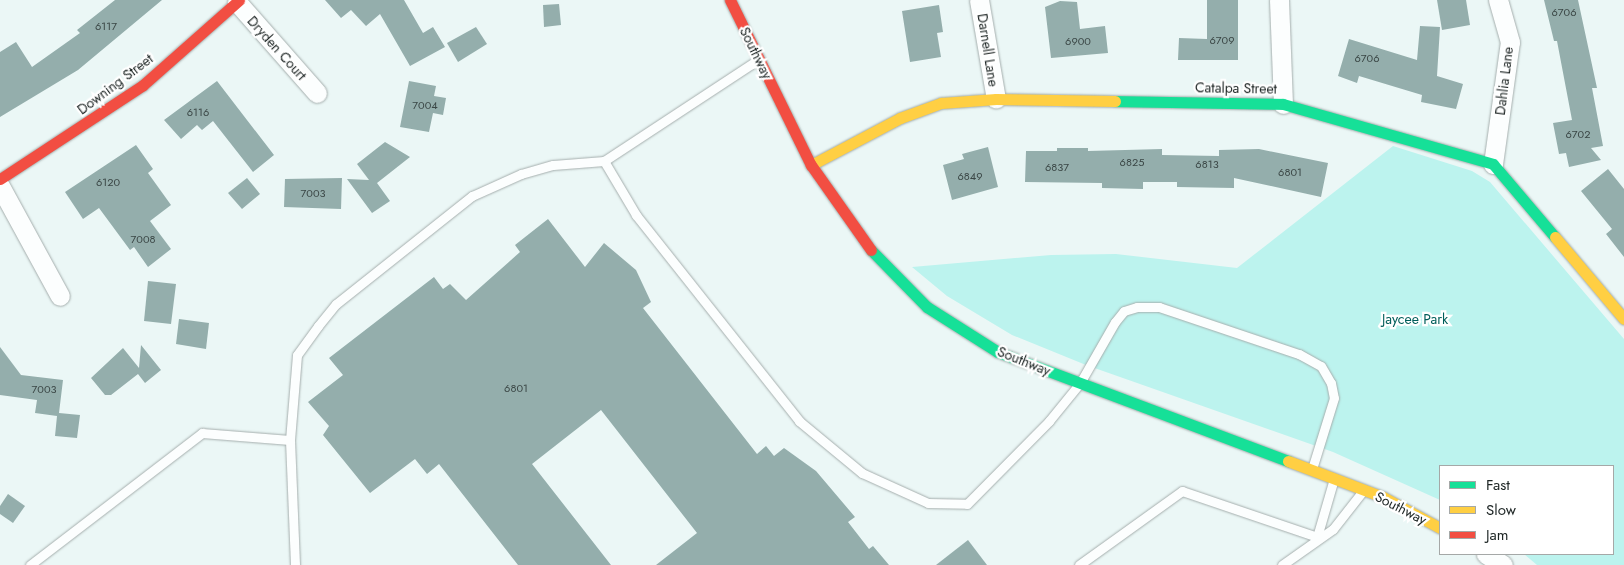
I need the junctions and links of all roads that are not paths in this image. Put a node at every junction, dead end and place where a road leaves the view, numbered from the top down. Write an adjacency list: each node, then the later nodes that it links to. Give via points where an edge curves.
1 (730, 0): 6 (street, Southway)
2 (980, 0): 8 (street, Darnell Lane)
3 (1279, 0): 9 (street)
4 (1498, 0): 11 (street, Dahlia Lane, via 1510,42)
5 (238, 1): 7 (street, Dryden Court); 13 (street, Downing Street, via 143,85)
6 (759, 59): 10 (lane); 12 (street, Southway)
7 (317, 93)
8 (996, 99): 9 (street, Catalpa Street); 12 (street, Catalpa Street, via 941,103 900,118)
9 (1283, 104): 11 (street, Catalpa Street)
10 (604, 161): 17 (lane, via 636,215 799,421 862,473 928,502 967,504 1049,421); 18 (lane, via 553,165 521,174 472,196 336,304 297,355)
11 (1493, 164): 16 (street)
12 (811, 165): 17 (street, Southway, via 858,236 927,307 998,352)
13 (0, 180)
14 (0, 186): 15 (street)
15 (60, 296)
16 (1624, 319)
17 (1080, 382): 19 (street, Southway); 19 (lane, via 1115,322 1124,311 1138,306 1159,306 1300,354 1321,366 1331,383 1334,398)
18 (290, 440): 25 (lane, via 202,433); 26 (lane)
19 (1311, 470): 20 (street, Southway)
20 (1334, 478): 21 (street, Southway); 23 (lane)
21 (1364, 490): 22 (street, Southway); 23 (lane, via 1342,520)
22 (1439, 528)
23 (1318, 537): 27 (lane, via 1182,491); 28 (lane)
24 (1488, 555): 29 (street)
25 (30, 565)
26 (295, 565)
27 (1080, 565)
28 (1282, 565)
29 (1503, 565)

